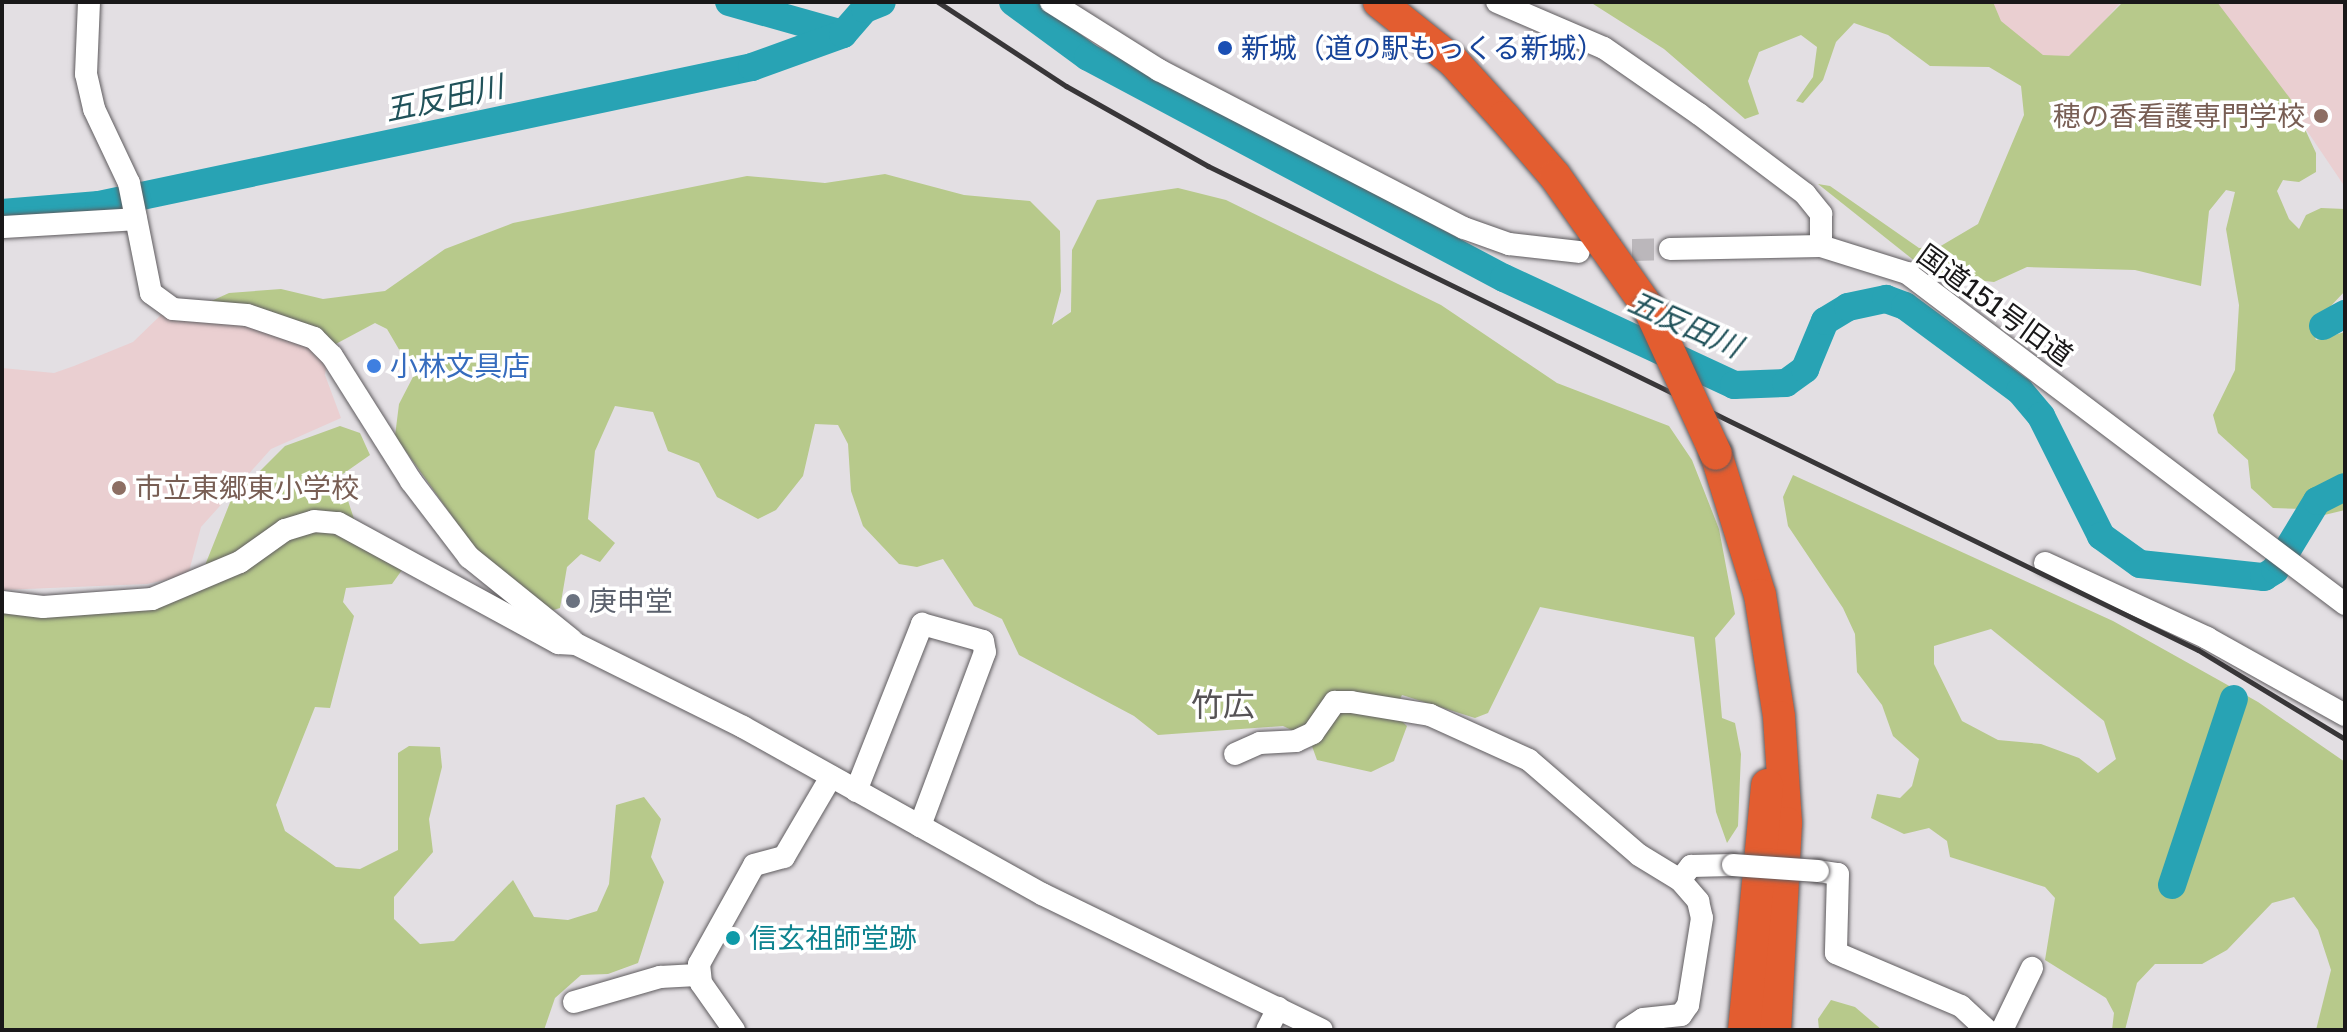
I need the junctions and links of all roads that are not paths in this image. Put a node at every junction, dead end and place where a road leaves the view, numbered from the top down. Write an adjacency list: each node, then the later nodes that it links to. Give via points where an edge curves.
1 (89, 2): 8 (street, via 86,74 94,109 129,183)
2 (1051, 2): 7 (street)
3 (1065, 2): 7 (street)
4 (1379, 2): 13 (highway, via 1453,61 1514,129)
5 (1403, 2): 13 (highway, via 1519,102 1572,173)
6 (1497, 2): 10 (street, via 1604,48 1723,132 1805,194 1821,214)
7 (1116, 43): 12 (street, via 1464,228 1509,244)
8 (135, 215): 9 (street); 18 (street, via 143,267 157,301 173,309 247,315 314,338 469,557)
9 (2, 227)
10 (1821, 246): 11 (street, 国道151号旧道); 17 (street, 国道151号旧道, via 1907,273)
11 (1670, 249)
12 (1579, 252)
13 (1650, 310): 14 (highway, bridge, via 1716,454)
14 (1734, 512): 33 (highway, via 1752,600 1768,765); 34 (highway, via 1760,595 1779,717 1786,838)
15 (2045, 563): 19 (street, via 2207,638)
16 (2, 602): 18 (street, via 43,607 152,599 187,589 285,530 314,521 338,523 558,643)
17 (2345, 604)
18 (576, 644): 21 (street)
19 (2345, 715)
20 (1235, 754): 24 (street, via 1313,733 1335,702 1430,715 1529,760 1639,855)
21 (831, 777): 22 (street); 26 (street, via 784,857 754,865)
22 (856, 791): 23 (street); 23 (street, via 922,624 983,641 985,652)
23 (920, 826): 28 (street, via 1042,894)
24 (1680, 880): 32 (street, via 1698,901 1702,918 1695,990 1681,1015 1643,1019); 35 (street, bridge, via 1691,866 1838,874 1836,953 1961,1006)
25 (2032, 968): 36 (street)
26 (697, 975): 27 (street, via 660,977); 29 (street)
27 (574, 1002)
28 (1278, 1008): 30 (street); 31 (street)
29 (734, 1030)
30 (1267, 1030)
31 (1322, 1030)
32 (1626, 1030)
33 (1744, 1030)
34 (1775, 1030)
35 (1987, 1030)
36 (2002, 1030)

